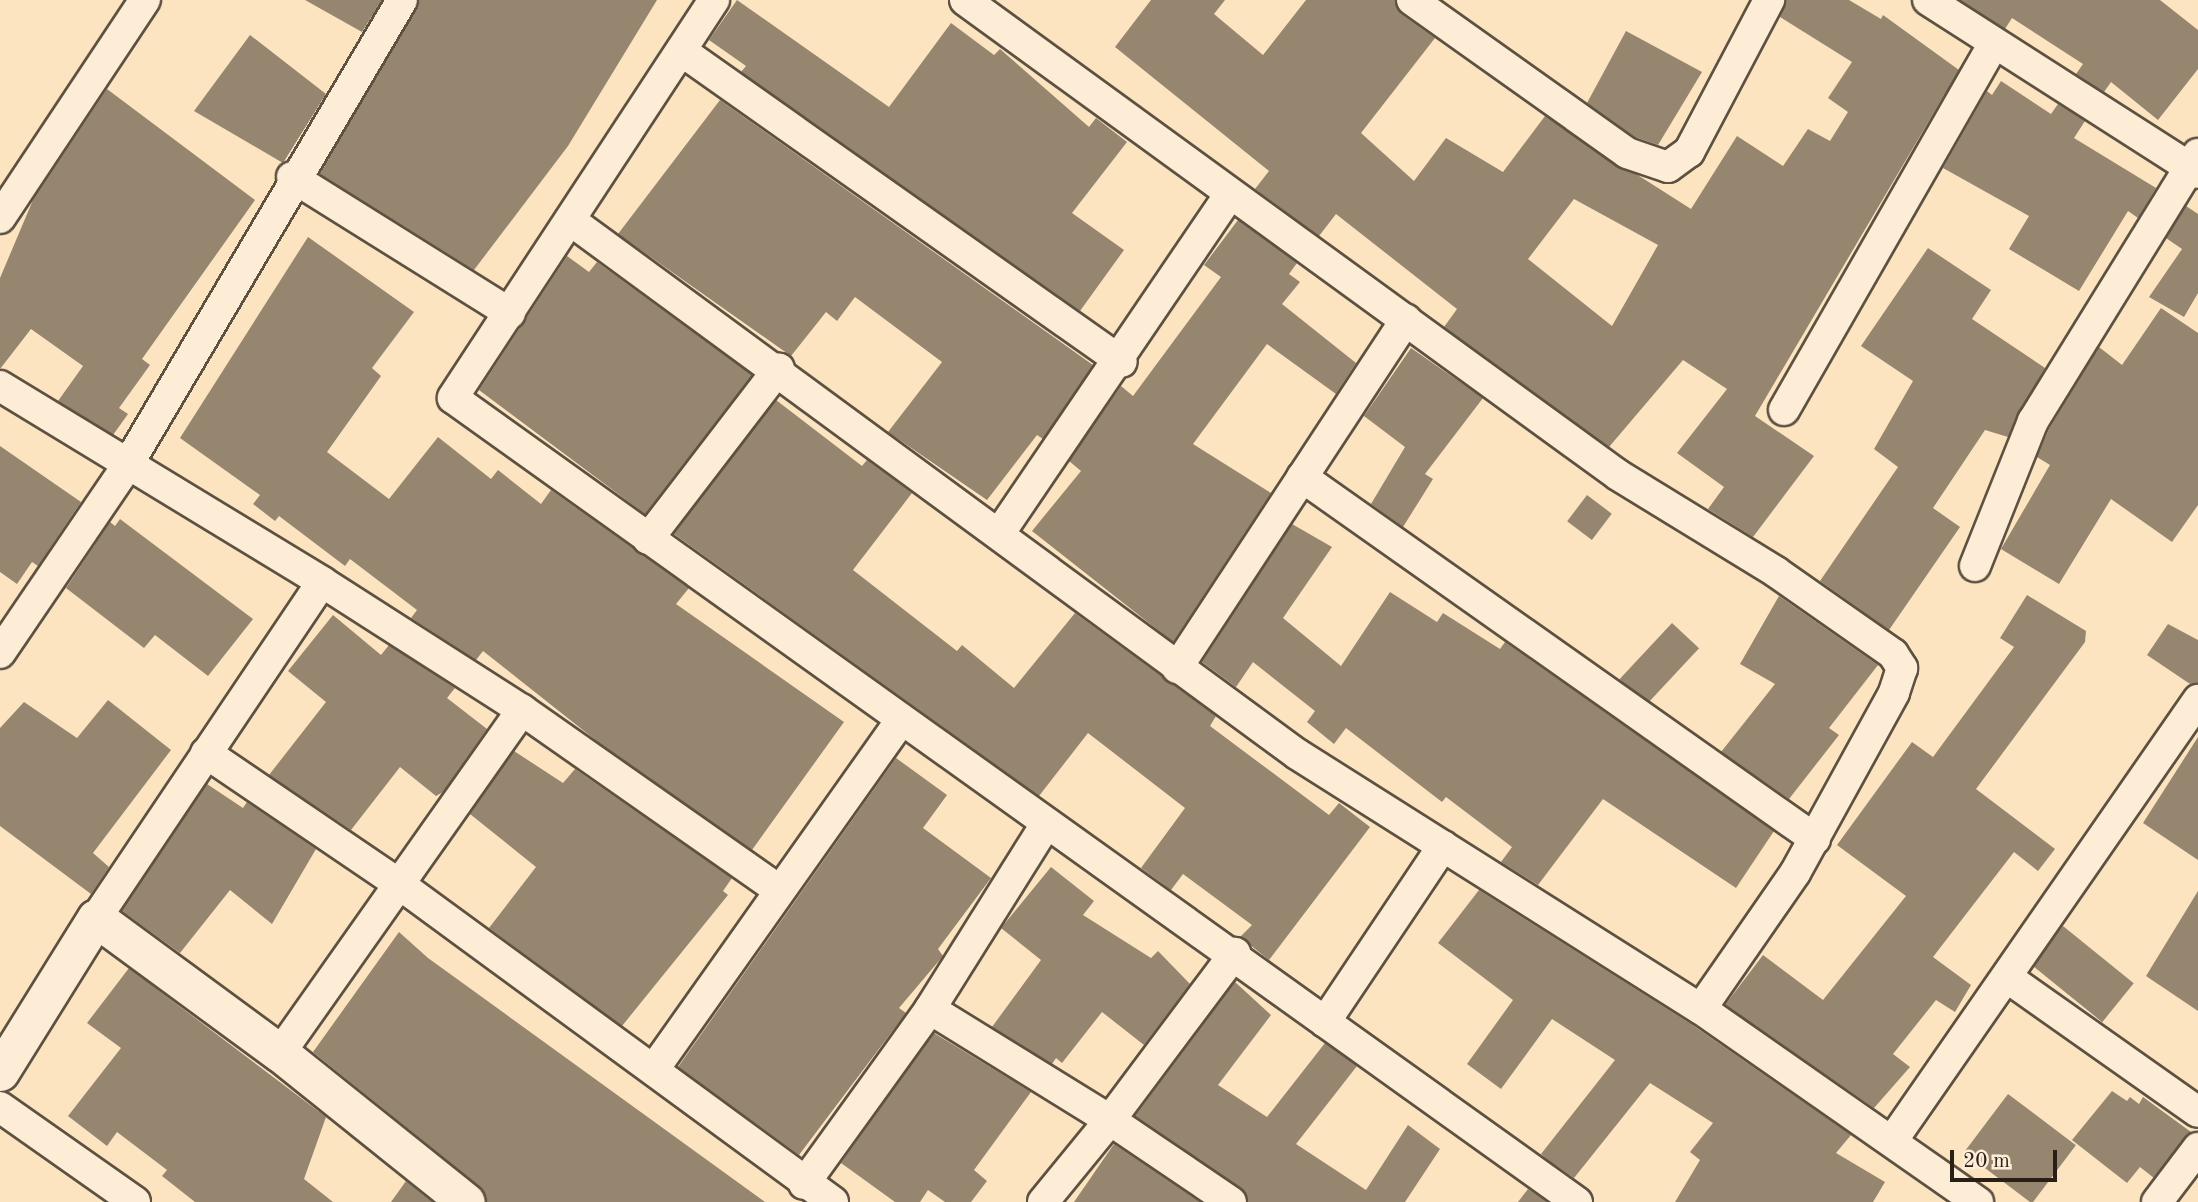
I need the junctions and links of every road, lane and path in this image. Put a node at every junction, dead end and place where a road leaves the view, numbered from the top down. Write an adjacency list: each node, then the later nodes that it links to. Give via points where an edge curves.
1 (145, 0): 13 (street)
2 (402, 0): 11 (street)
3 (714, 0): 9 (street)
4 (965, 0): 12 (street)
5 (1412, 0): 6 (street, via 1627,153 1668,167 1689,152)
6 (1769, 0)
7 (1928, 0): 8 (street)
8 (1994, 44): 10 (street); 20 (street)
9 (683, 52): 14 (street); 17 (street)
10 (2195, 165): 25 (street, via 2034,421)
11 (292, 177): 15 (street); 21 (street)
12 (1230, 194): 16 (street); 17 (street)
13 (0, 218)
14 (570, 220): 15 (street); 18 (street)
15 (510, 313): 24 (street, via 453,398)
16 (1406, 319): 22 (street); 34 (street, via 1618,475 1776,572 1893,654 1902,668 1894,693)
17 (1122, 362): 23 (street)
18 (779, 368): 23 (street); 24 (street)
19 (0, 386): 21 (street)
20 (1784, 410)
21 (127, 466): 26 (street); 27 (street)
22 (1302, 477): 28 (street); 34 (street)
23 (1001, 531): 28 (street)
24 (648, 538): 31 (street)
25 (1975, 566)
26 (322, 582): 30 (street); 32 (street)
27 (0, 653)
28 (1177, 668): 35 (street)
29 (2198, 701): 40 (street)
30 (522, 710): 36 (street); 37 (street)
31 (900, 723): 33 (street); 37 (street)
32 (206, 753): 36 (street); 38 (street)
33 (1044, 827): 39 (street); 41 (street)
34 (1815, 839): 42 (street)
35 (1443, 846): 42 (street); 43 (street)
36 (399, 884): 44 (street); 45 (street)
37 (779, 890): 45 (street)
38 (96, 918): 44 (street); 46 (street)
39 (1236, 953): 43 (street); 49 (street)
40 (2008, 978): 48 (street); 50 (street)
41 (930, 1009): 49 (street); 52 (street)
42 (1701, 1009): 50 (street)
43 (1325, 1022): 58 (street)
44 (280, 1052): 54 (street)
45 (653, 1069): 52 (street)
46 (0, 1072)
47 (0, 1107): 53 (street)
48 (2198, 1112)
49 (1110, 1120): 56 (street); 57 (street)
50 (1892, 1142): 59 (street)
51 (2198, 1147): 60 (street)
52 (804, 1184): 55 (street)
53 (135, 1202)
54 (466, 1202)
55 (833, 1202)
56 (1043, 1202)
57 (1231, 1202)
58 (1577, 1202)
59 (1978, 1202)
60 (2157, 1202)

